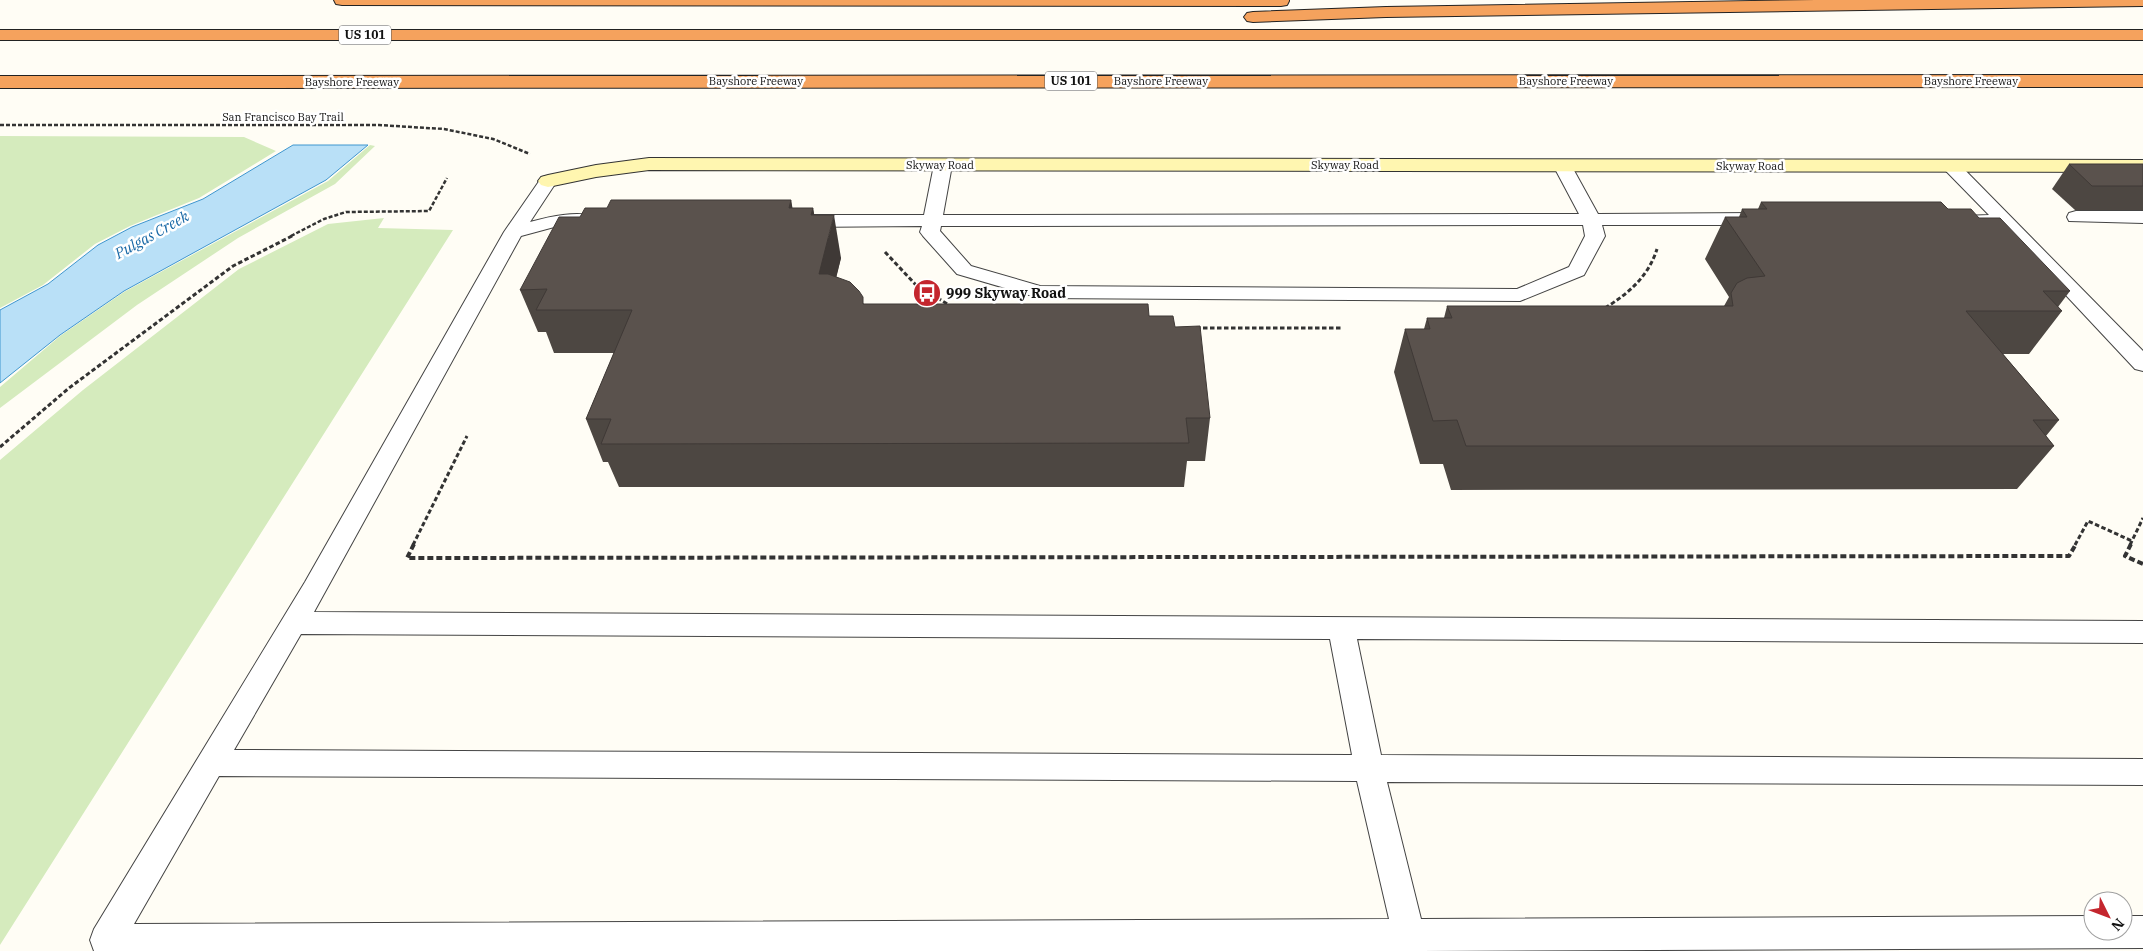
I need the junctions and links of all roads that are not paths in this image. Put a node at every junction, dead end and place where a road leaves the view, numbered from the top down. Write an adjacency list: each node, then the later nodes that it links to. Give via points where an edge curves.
1 (342, 0): 2 (highway)
2 (1357, 0)
3 (1980, 0): 4 (highway)
4 (2069, 1): 5 (highway); 7 (highway, via 1386,12)
5 (2143, 1)
6 (1207, 18): 9 (highway)
7 (1237, 18)
8 (0, 35): 9 (highway, US 101)
9 (730, 35): 10 (highway, US 101)
10 (2143, 35)
11 (2143, 81): 12 (highway, Bayshore Freeway / US 101)
12 (0, 82)
13 (943, 165): 14 (street, Skyway Road); 17 (street, Skyway Road, via 650,164); 25 (lane)
14 (1562, 165): 15 (street, Skyway Road); 20 (lane)
15 (1951, 166): 16 (street, Skyway Road); 26 (lane)
16 (2143, 166)
17 (548, 181): 27 (lane)
18 (2076, 217): 19 (lane)
19 (2143, 217)
20 (1592, 218): 21 (lane); 25 (lane); 25 (lane, via 1595,236 1577,272 1520,294 1039,292 964,270 930,232)
21 (1776, 219)
22 (616, 220): 27 (lane, via 557,220)
23 (1956, 220): 26 (lane)
24 (772, 221): 25 (lane)
25 (931, 221)
26 (2006, 221): 28 (lane)
27 (514, 232): 29 (lane)
28 (2143, 364)
29 (294, 623): 30 (lane); 32 (lane)
30 (1341, 628): 31 (lane); 33 (lane)
31 (2143, 632)
32 (211, 763): 33 (lane); 36 (lane, via 106,940)
33 (1369, 768): 34 (lane); 36 (lane)
34 (2143, 772)
35 (2143, 932): 36 (lane)
36 (1409, 935)

